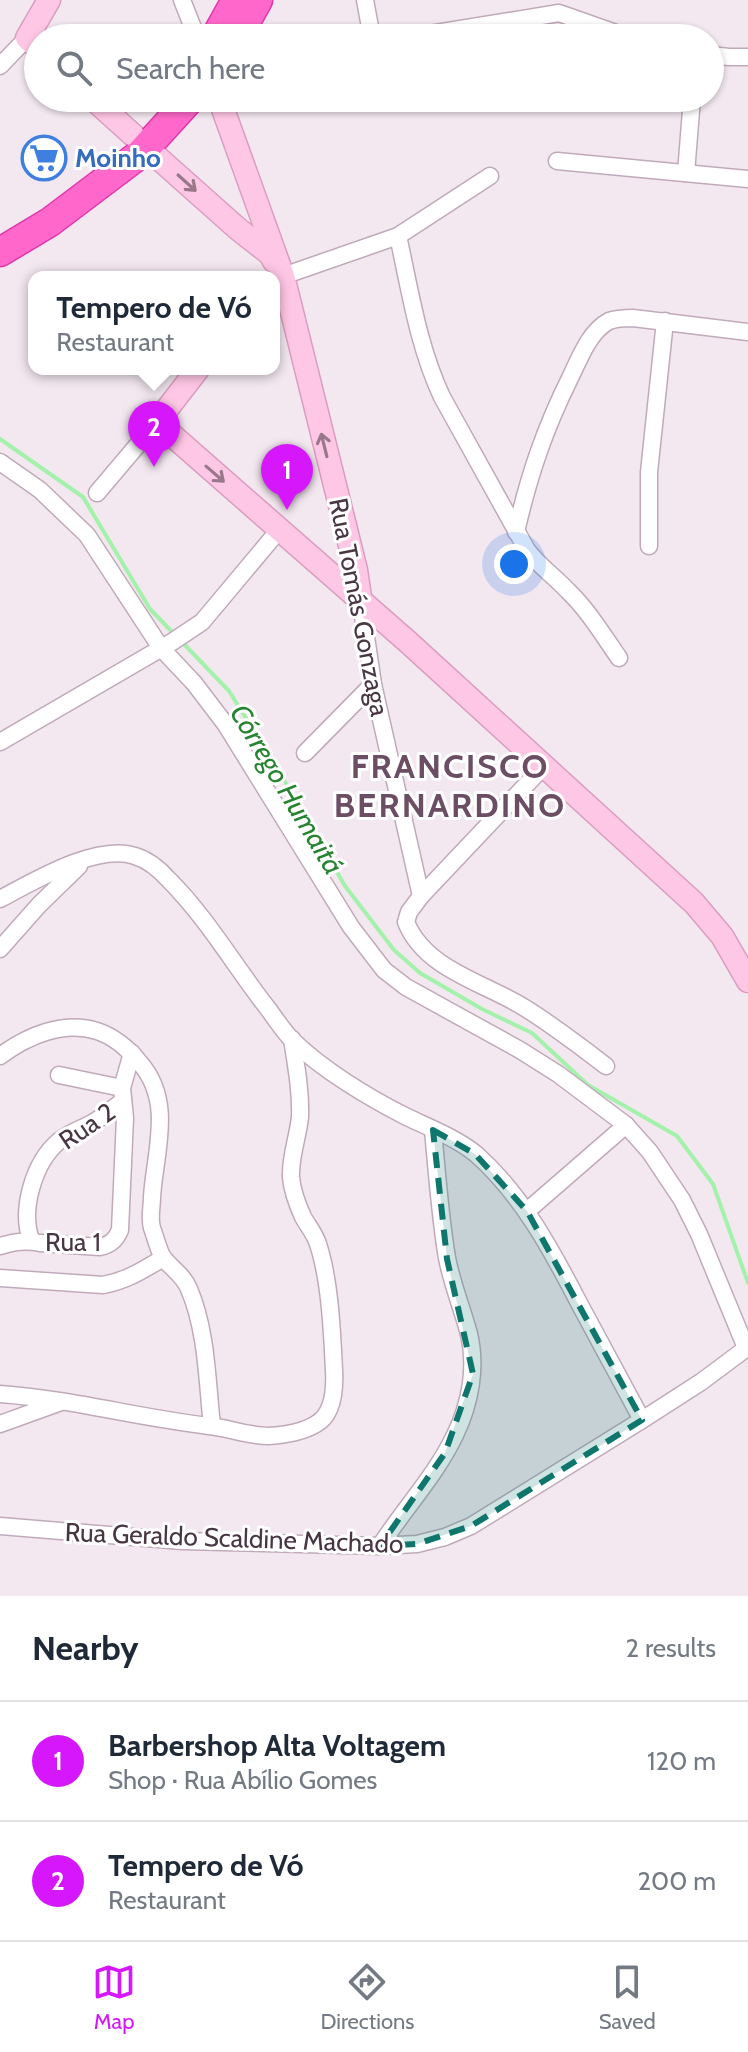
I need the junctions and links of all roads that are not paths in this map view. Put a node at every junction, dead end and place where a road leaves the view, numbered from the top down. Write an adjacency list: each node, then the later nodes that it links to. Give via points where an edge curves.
1 (49, 0): 7 (street)
2 (182, 0): 8 (street)
3 (236, 0): 9 (highway)
4 (258, 0): 10 (highway)
5 (365, 0): 11 (street)
6 (558, 6): 12 (street); 13 (street)
7 (40, 24)
8 (191, 24)
9 (223, 24)
10 (245, 24)
11 (369, 24)
12 (472, 24)
13 (598, 24)
14 (24, 49): 17 (street)
15 (724, 56): 16 (street)
16 (748, 57)
17 (0, 66)
18 (107, 112): 23 (street)
19 (160, 112): 23 (highway)
20 (175, 112): 23 (highway)
21 (224, 112): 28 (street, Rua Tomás Gonzaga)
22 (691, 112): 25 (street)
23 (140, 142): 29 (street, one-way to 29); 30 (highway); 32 (highway, via 107,181)
24 (557, 161): 25 (street)
25 (686, 173): 27 (street)
26 (490, 176): 31 (street)
27 (748, 179)
28 (253, 194): 29 (street, via 249,214); 34 (street, Rua Tomás Gonzaga)
29 (227, 219): 33 (street, via 270,254)
30 (0, 232)
31 (398, 236): 35 (street); 44 (street, via 430,371)
32 (0, 252)
33 (275, 271)
34 (276, 271)
35 (280, 278)
36 (280, 287): 45 (street, Rua Tomás Gonzaga, one-way to 36)
37 (665, 321): 38 (street); 44 (street, via 620,318 590,340 540,442); 46 (street, via 649,472)
38 (748, 332)
39 (193, 375): 40 (street)
40 (157, 422): 42 (street); 43 (street, one-way to 43)
41 (0, 462): 49 (street, via 40,490 87,535)
42 (97, 493)
43 (279, 530): 47 (street); 49 (street, via 202,622)
44 (516, 532): 50 (street)
45 (347, 539): 47 (street, via 334,557); 48 (street, Rua Tomás Gonzaga)
46 (649, 546)
47 (317, 564): 48 (street)
48 (361, 603): 51 (street, Rua Tomás Gonzaga); 54 (street)
49 (173, 642): 52 (street); 66 (street, via 194,683 384,970 520,1050)
50 (619, 658)
51 (373, 684): 53 (street); 56 (street, Rua Tomás Gonzaga)
52 (0, 742)
53 (305, 753)
54 (544, 766): 56 (street); 59 (street, via 708,917)
55 (88, 857): 57 (street); 58 (street); 60 (street, via 128,853 158,868 187,897)
56 (421, 896): 63 (street, Rua Tomás Gonzaga, via 406,922 426,950 540,1017)
57 (0, 899)
58 (0, 949)
59 (748, 981)
60 (292, 1039): 67 (street, via 359,1090); 78 (street, via 300,1119 291,1176 322,1257 333,1397 320,1422 292,1433 270,1436)
61 (132, 1053): 62 (street, via 105,1034 70,1027 51,1030); 65 (street); 71 (street, via 148,1071 160,1107 151,1223)
62 (0, 1056)
63 (606, 1066)
64 (59, 1075): 65 (street)
65 (122, 1094): 69 (street, Rua 2, via 95,1122 56,1143 44,1160 27,1202); 69 (street, Rua 1, via 120,1230 114,1240 100,1247)
66 (626, 1125): 68 (street); 73 (street, via 682,1200)
67 (433, 1130): 68 (street, via 475,1154); 80 (street, via 447,1259 469,1336 473,1374 450,1444)
68 (527, 1211): 76 (street)
69 (31, 1240): 70 (street, Rua 1)
70 (0, 1246)
71 (163, 1258): 72 (street, via 119,1283 103,1285); 78 (street, via 188,1286 199,1317)
72 (0, 1278)
73 (747, 1348): 76 (street, Rua Geraldo Scaldine Machado)
74 (0, 1394): 75 (street)
75 (62, 1401): 77 (street); 78 (street)
76 (642, 1420): 80 (street, Rua Geraldo Scaldine Machado, via 471,1526 417,1544)
77 (0, 1424)
78 (212, 1426)
79 (0, 1526): 80 (street, Rua Geraldo Scaldine Machado, via 182,1541)
80 (380, 1546)

